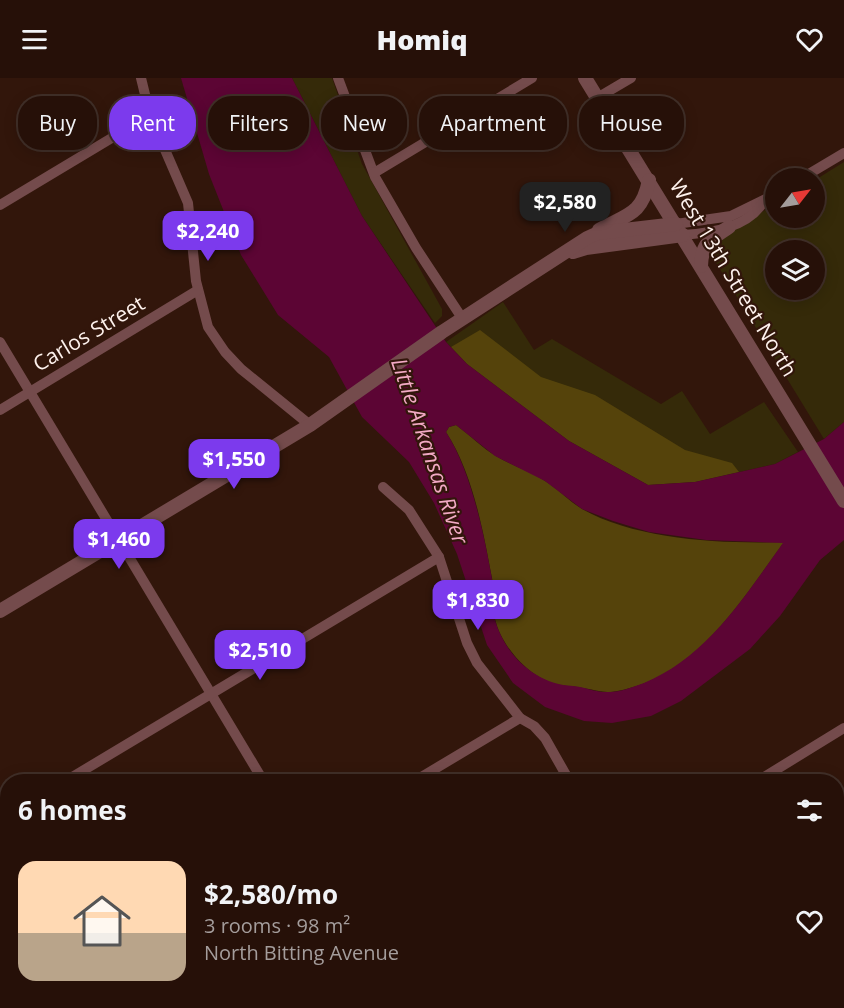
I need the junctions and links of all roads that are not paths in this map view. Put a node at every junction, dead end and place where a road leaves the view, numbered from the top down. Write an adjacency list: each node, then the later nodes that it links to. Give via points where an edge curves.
1 (141, 78): 6 (street)
2 (338, 78): 14 (street)
3 (532, 78): 14 (street)
4 (585, 78): 7 (street, West 13th Street North)
5 (631, 78): 8 (street)
6 (145, 96)
7 (596, 96)
8 (600, 96)
9 (109, 140): 17 (street)
10 (165, 150): 23 (street, via 188,203)
11 (630, 150): 15 (street, West 13th Street North)
12 (844, 153): 13 (street)
13 (819, 168)
14 (374, 173): 24 (street, via 416,248)
15 (649, 180): 19 (street, West 13th Street North); 20 (street, via 641,206)
16 (764, 201): 18 (street, via 754,215); 19 (street, via 731,216)
17 (0, 205)
18 (729, 227): 19 (street); 22 (street, via 706,243)
19 (680, 230): 20 (street, via 598,233); 21 (street); 22 (street, West 13th Street North)
20 (587, 238): 21 (street)
21 (563, 256): 24 (street)
22 (701, 266): 30 (street, West 13th Street North)
23 (198, 290): 26 (street, Carlos Street); 28 (street, via 208,327 225,352)
24 (462, 318): 28 (street)
25 (0, 342): 26 (street)
26 (30, 392): 27 (street, Carlos Street); 31 (street)
27 (0, 410)
28 (310, 425): 31 (street)
29 (383, 487): 32 (street, via 409,510)
30 (844, 501)
31 (118, 541): 33 (street); 34 (street)
32 (439, 557): 34 (street); 35 (street, via 477,663)
33 (0, 612)
34 (211, 694): 37 (street); 38 (street)
35 (520, 718): 39 (street); 40 (street, via 545,738)
36 (844, 728): 41 (street)
37 (77, 774)
38 (259, 774)
39 (426, 774)
40 (565, 774)
41 (769, 774)

